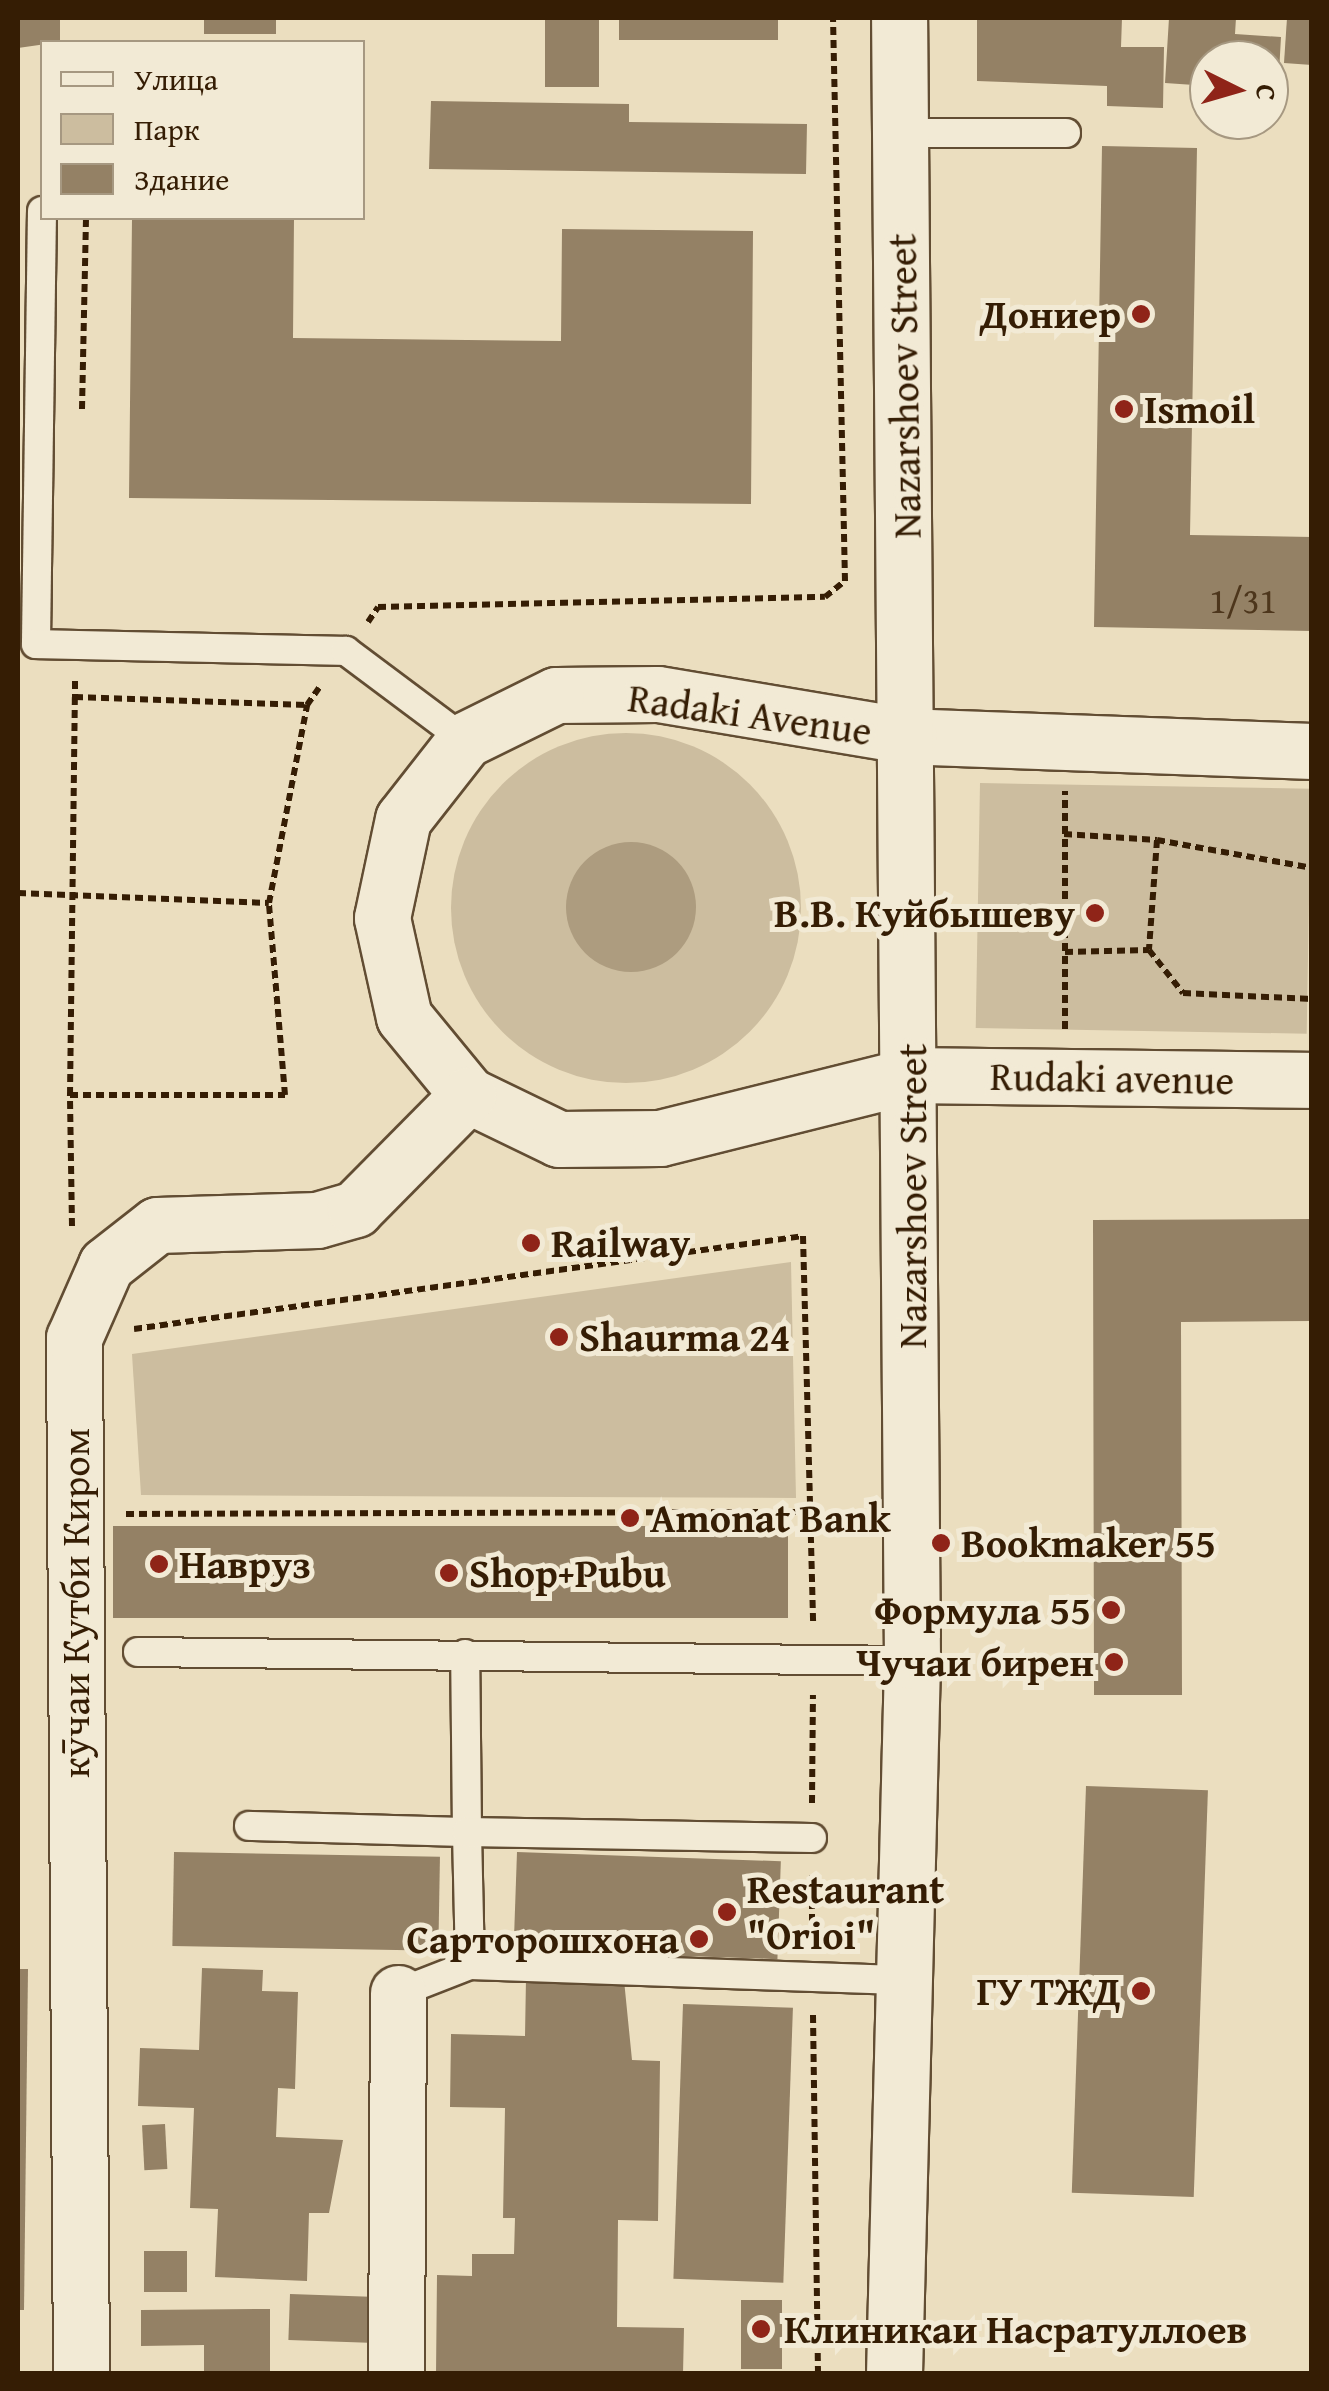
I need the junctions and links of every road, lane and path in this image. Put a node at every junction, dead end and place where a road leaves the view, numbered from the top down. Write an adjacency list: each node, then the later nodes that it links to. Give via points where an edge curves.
1 (833, 18): 9 (path, via 844,581 826,597 378,608)
2 (900, 18): 3 (street, Nazarshoev Street)
3 (900, 133): 4 (lane); 12 (street, Nazarshoev Street)
4 (1066, 133)
5 (42, 220): 8 (lane, via 36,644)
6 (86, 220): 7 (path)
7 (81, 431)
8 (76, 645): 9 (lane); 10 (path)
9 (346, 651): 11 (path); 13 (lane)
10 (75, 698): 11 (path); 20 (path)
11 (307, 704): 21 (path)
12 (909, 736): 13 (street, Radaki Avenue, via 624,694 556,696); 14 (street, Radaki Avenue); 25 (street, Nazarshoev Street)
13 (466, 740): 29 (street, Radaki Avenue, via 403,820 382,918 404,1017)
14 (1067, 745): 15 (street, Radaki Avenue); 16 (path)
15 (1312, 752)
16 (1064, 834): 17 (path); 23 (path)
17 (1156, 840): 18 (path); 22 (path)
18 (1312, 868)
19 (18, 893): 20 (path)
20 (69, 894): 21 (path); 28 (path)
21 (269, 903): 28 (path, via 285,1094)
22 (1148, 950): 23 (path); 24 (path, via 1183,993)
23 (1065, 952): 26 (path)
24 (1312, 999)
25 (913, 1075): 26 (street, Rudaki avenue); 29 (street, Radaki Avenue, via 660,1138 559,1139); 37 (street, Nazarshoev Street)
26 (1064, 1078): 27 (street, Rudaki avenue)
27 (1312, 1080)
28 (70, 1095): 30 (path)
29 (468, 1096): 31 (street, кӯчаи Кутби Киром, via 356,1208 318,1220 156,1224 106,1265)
30 (72, 1244)
31 (74, 1338): 32 (path, via 803,1236); 33 (street, кӯчаи Кутби Киром)
32 (810, 1512): 33 (path); 36 (path)
33 (75, 1514): 45 (street, кӯчаи Кутби Киром)
34 (138, 1652): 35 (lane)
35 (465, 1654): 36 (lane); 39 (lane)
36 (814, 1660): 37 (lane); 40 (path)
37 (912, 1661): 43 (street, Nazarshoev Street)
38 (249, 1826): 39 (lane)
39 (467, 1832): 40 (lane); 41 (lane)
40 (812, 1838): 42 (path)
41 (470, 1965): 42 (lane); 44 (lane)
42 (812, 1976): 43 (lane); 47 (path)
43 (909, 1980): 48 (street, Nazarshoev Street)
44 (398, 1993): 46 (street)
45 (81, 2374)
46 (396, 2374)
47 (818, 2374)
48 (894, 2374)

